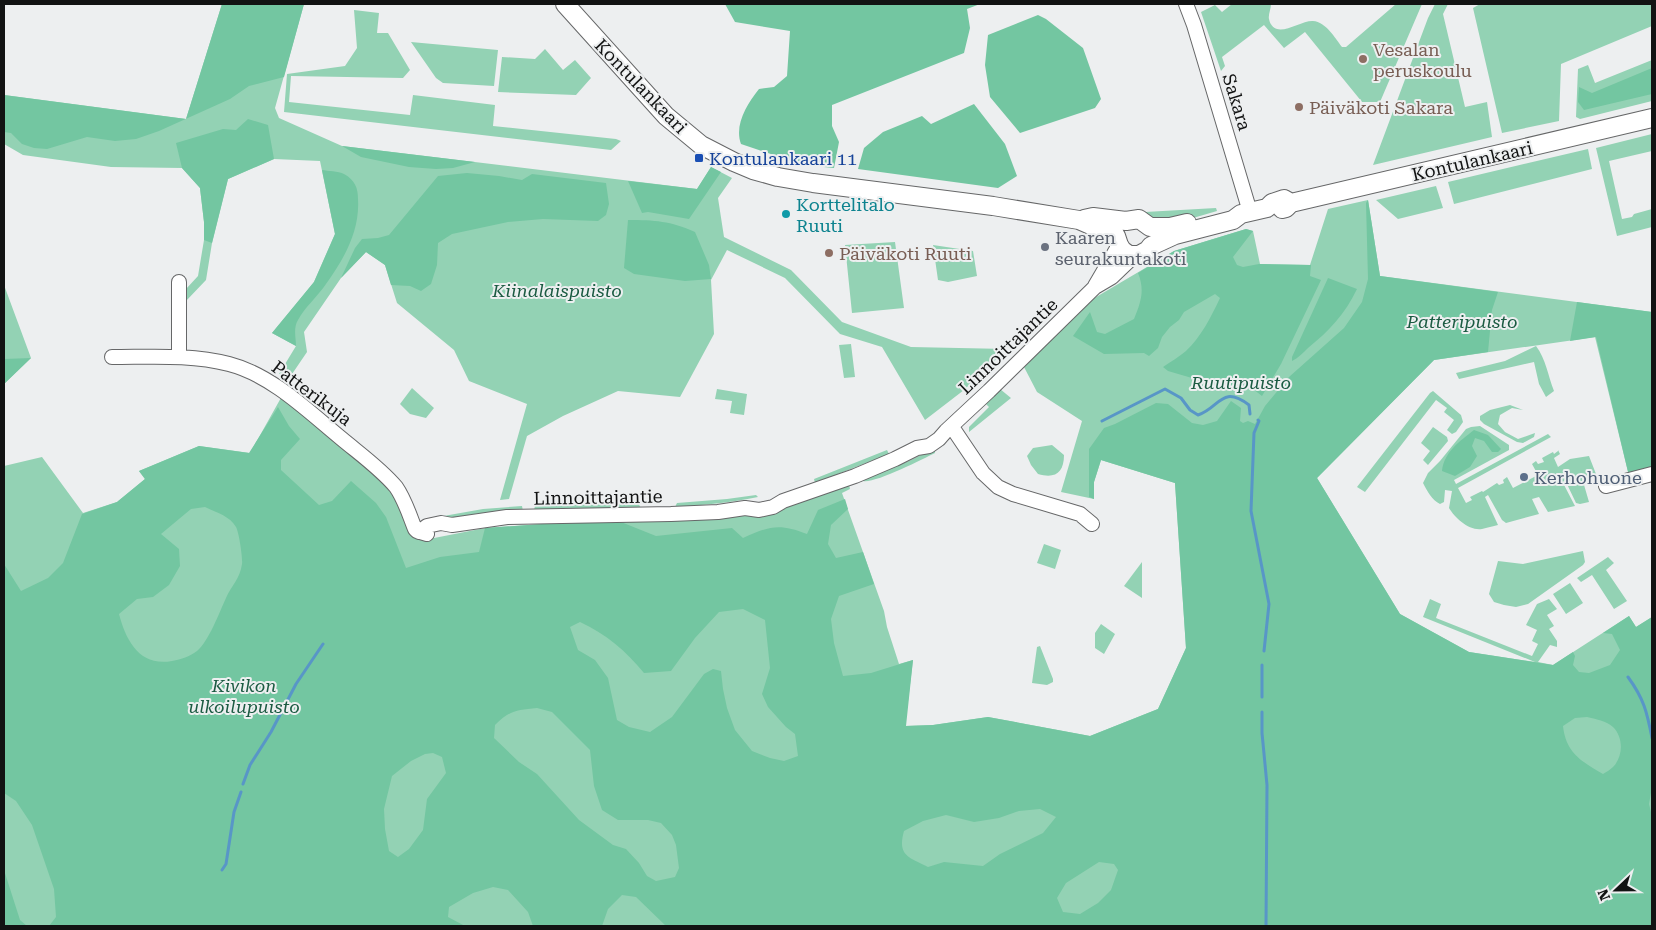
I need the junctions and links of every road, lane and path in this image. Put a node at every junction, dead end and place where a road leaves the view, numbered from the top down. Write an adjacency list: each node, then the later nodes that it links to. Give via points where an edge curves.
1 (565, 4): 5 (main road, Kontulankaari, via 666,116 701,145 744,166 778,177 813,183)
2 (1186, 4): 4 (street, Sakara)
3 (1652, 118): 4 (main road, Kontulankaari, via 1291,203 1274,211)
4 (1253, 211): 7 (main road, Kontulankaari, via 1228,212 1170,227); 9 (main road, Kontulankaari, via 1175,235)
5 (1079, 220): 6 (main road, Kontulankaari, via 1093,217); 8 (main road, Kontulankaari)
6 (1126, 221): 7 (main road, Kontulankaari, via 1139,219); 8 (street, via 1119,228)
7 (1150, 227): 9 (street, via 1153,236)
8 (1117, 241): 10 (main road, Kontulankaari, via 1125,253); 12 (street, Linnoittajantie)
9 (1151, 246): 10 (main road, Kontulankaari, via 1144,253)
10 (1134, 255): 12 (street, Linnoittajantie, via 1112,277)
11 (179, 282): 13 (street)
12 (1095, 286): 15 (street, Linnoittajantie)
13 (179, 356): 14 (street, Patterikuja); 19 (street, Patterikuja, via 231,364 276,386 388,479 404,500)
14 (112, 357)
15 (949, 429): 18 (street, via 998,487 1080,514); 19 (street, Linnoittajantie, via 925,439 917,448 855,476 815,491 783,500 758,501 745,508 671,514 507,517 452,525 441,523)
16 (1652, 474): 17 (street)
17 (1606, 486)
18 (1092, 524)
19 (418, 532)

